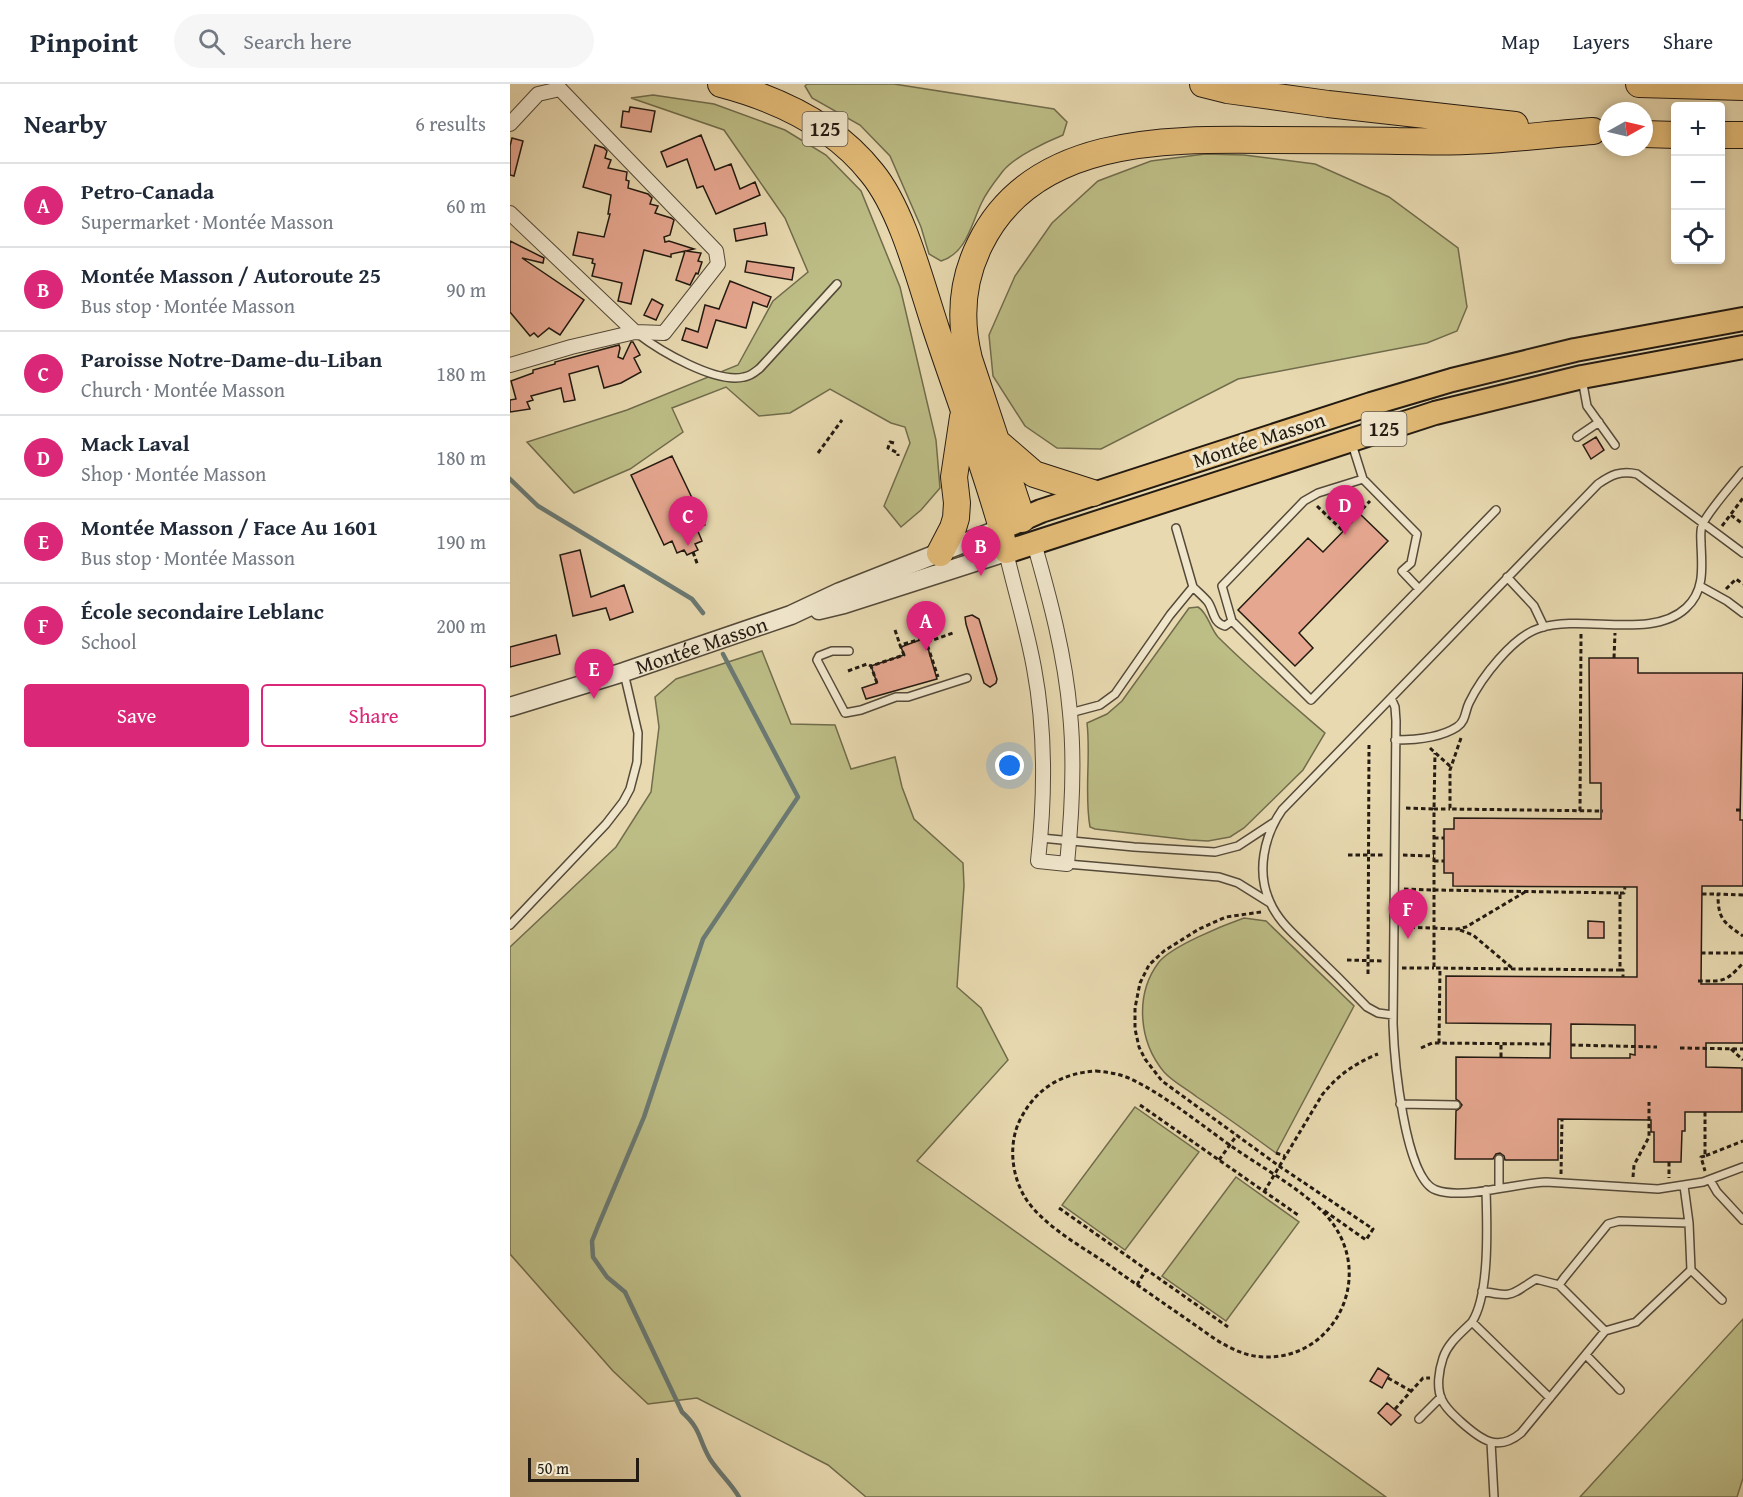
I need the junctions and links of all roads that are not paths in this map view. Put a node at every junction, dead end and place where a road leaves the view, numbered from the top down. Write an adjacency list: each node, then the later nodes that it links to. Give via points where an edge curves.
1 (721, 84): 19 (highway, 125, via 774,102 822,128 855,153 879,181 897,215)
2 (1203, 84): 6 (highway, via 1404,114)
3 (1639, 84): 4 (highway)
4 (1743, 87)
5 (510, 124): 15 (street, via 538,94 560,89 716,251 718,264 664,333)
6 (1599, 131)
7 (1599, 131): 23 (highway, via 1466,141 1168,141 1105,151 1048,173 1015,197 994,221 977,250 967,281 965,342)
8 (1653, 134): 9 (highway)
9 (1671, 135)
10 (1725, 135): 11 (highway)
11 (1743, 135)
12 (510, 213): 15 (street)
13 (837, 284): 15 (lane, via 760,368 747,377 725,376 684,362)
14 (1743, 319): 27 (main road, Montée Masson, via 1575,350 1452,380)
15 (635, 332): 17 (street)
16 (1743, 347): 18 (main road, Montée Masson / 125)
17 (510, 365)
18 (1582, 377): 20 (lane, via 1587,406); 22 (main road, Montée Masson / 125)
19 (964, 414): 31 (highway, 125); 33 (highway, via 954,477 956,518)
20 (1599, 422): 21 (lane); 24 (lane)
21 (1577, 436)
22 (1350, 439): 26 (lane); 32 (main road, Montée Masson / 125)
23 (996, 442): 27 (highway, via 1034,474); 31 (highway)
24 (1615, 445)
25 (1743, 471): 29 (lane)
26 (1363, 479): 38 (lane, via 1418,534 1411,563 1402,571); 41 (lane, via 1304,501 1222,586)
27 (1093, 493): 31 (main road, Montée Masson)
28 (1496, 510): 38 (lane)
29 (1703, 523): 34 (lane); 35 (lane, via 1637,474 1614,474 1598,484); 36 (lane)
30 (1176, 528): 37 (lane)
31 (1010, 533): 32 (main road); 33 (street, Montée Masson); 40 (street, Montée Masson, via 844,604); 51 (street, via 1039,698 1043,755)
32 (1034, 543): 48 (street, via 1058,635)
33 (940, 553): 40 (street, Montée Masson)
34 (1743, 553)
35 (1507, 578): 42 (lane, via 1534,606); 46 (lane)
36 (1700, 586): 39 (lane); 42 (lane, via 1685,609 1658,623 1570,623)
37 (1193, 587): 41 (lane, via 1208,602 1216,621 1225,626); 48 (lane, via 1115,694 1100,705)
38 (1419, 589): 41 (lane, via 1311,700)
39 (1743, 613)
40 (791, 615): 44 (street, Montée Masson)
41 (1232, 621)
42 (1544, 627): 49 (lane, via 1507,650 1468,704 1466,715 1456,728 1425,738)
43 (849, 651): 45 (lane, via 832,651 817,660 845,713)
44 (624, 672): 47 (street, Montée Masson); 55 (lane, via 638,733 637,762 630,789 606,824)
45 (967, 678)
46 (1391, 698): 49 (lane, via 1396,712); 50 (lane, via 1310,779)
47 (510, 707)
48 (1070, 713): 52 (street)
49 (1395, 740): 56 (lane)
50 (1273, 823): 52 (lane, via 1238,846 1215,852); 54 (lane, via 1264,859)
51 (1041, 837): 52 (lane); 53 (street, via 1038,861)
52 (1069, 840): 53 (street)
53 (1067, 864): 54 (lane, via 1219,877 1238,883)
54 (1270, 903): 56 (lane, via 1287,927 1368,1007)
55 (510, 925)
56 (1393, 1015): 57 (lane)
57 (1400, 1104): 58 (lane); 64 (lane, via 1420,1172 1428,1186 1441,1191)
58 (1456, 1105)
59 (1499, 1160): 63 (lane)
60 (1743, 1167): 61 (lane)
61 (1710, 1180): 62 (lane); 65 (lane)
62 (1684, 1186): 63 (lane, via 1645,1189 1538,1182); 66 (lane)
63 (1499, 1188): 64 (lane)
64 (1486, 1190): 69 (lane)
65 (1743, 1220)
66 (1689, 1223): 67 (lane); 68 (lane, via 1608,1224)
67 (1691, 1270): 70 (lane); 72 (lane, via 1636,1322)
68 (1559, 1285): 69 (lane, via 1536,1279 1513,1295); 72 (lane)
69 (1482, 1292): 71 (lane)
70 (1722, 1300)
71 (1472, 1322): 75 (lane, via 1449,1346 1442,1360); 76 (lane)
72 (1605, 1330): 73 (lane)
73 (1586, 1355): 74 (lane); 76 (lane)
74 (1620, 1390)
75 (1441, 1397): 77 (lane); 78 (lane, via 1474,1434)
76 (1550, 1398): 78 (lane, via 1516,1437)
77 (1419, 1419)
78 (1491, 1442): 79 (lane)
79 (1494, 1497)

